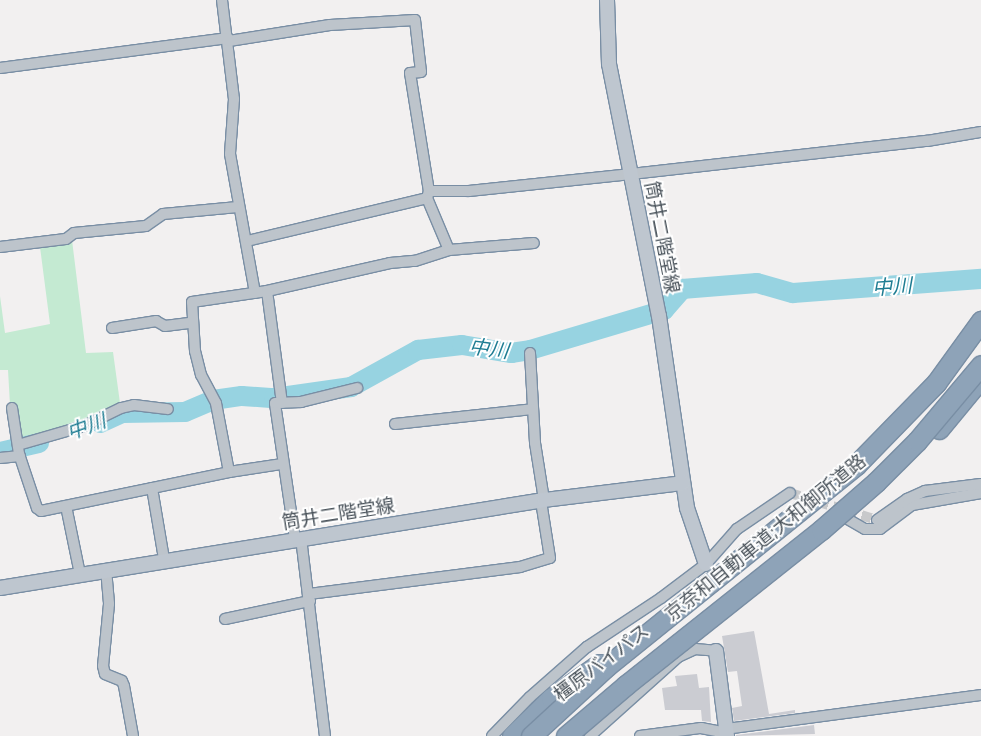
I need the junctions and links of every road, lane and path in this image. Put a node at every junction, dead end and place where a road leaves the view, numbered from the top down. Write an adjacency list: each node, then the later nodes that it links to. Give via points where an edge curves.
1 (222, 0): 3 (street)
2 (607, 0): 6 (main road, 筒井二階堂線, via 609,64)
3 (228, 40): 4 (street); 7 (street, via 330,25 415,20 421,72 410,73); 8 (street, via 234,98 230,154)
4 (0, 68)
5 (981, 132): 6 (street, via 927,141)
6 (631, 174): 7 (street); 32 (main road, 筒井二階堂線, via 658,312)
7 (428, 195): 9 (street); 12 (street)
8 (238, 207): 9 (street); 11 (street, via 163,214 146,226 74,233 66,238)
9 (246, 241): 14 (street)
10 (534, 243): 12 (street)
11 (0, 247)
12 (449, 250): 13 (street, via 415,261 390,263)
13 (267, 291): 14 (street); 23 (street)
14 (255, 293): 16 (street, via 192,302)
15 (981, 321): 56 (highway, 京奈和自動車道;大和御所道路, bridge, via 936,383 856,465 606,667)
16 (192, 323): 17 (street, via 165,326 156,321); 31 (street, via 201,375 214,400)
17 (112, 328)
18 (981, 333): 55 (highway, 橿原バイパス, via 932,397 866,463 552,698)
19 (530, 353): 26 (street)
20 (981, 365): 57 (highway, 京奈和自動車道;大和御所道路, bridge, via 917,440 856,500)
21 (981, 378): 39 (highway, 橿原バイパス, via 939,429)
22 (357, 388): 23 (street, via 301,402)
23 (281, 398): 30 (street, via 275,403)
24 (12, 408): 28 (street)
25 (168, 409): 28 (street, via 134,405 121,408)
26 (532, 409): 27 (street); 37 (street)
27 (395, 424)
28 (19, 451): 29 (street); 38 (street, via 37,508 42,511)
29 (0, 458)
30 (282, 464): 31 (street); 41 (street)
31 (229, 472): 34 (street)
32 (683, 483): 37 (main road, 筒井二階堂線); 43 (main road, 筒井二階堂線)
33 (981, 484): 40 (street, via 926,491 907,498)
34 (152, 488): 38 (street); 42 (street)
35 (790, 493): 43 (street, via 737,530)
36 (981, 493): 39 (street, via 912,505 880,528 865,529)
37 (543, 500): 41 (main road, 筒井二階堂線); 47 (street, via 550,558 520,567)
38 (66, 506): 45 (street)
39 (844, 517): 58 (highway, 橿原バイパス, via 627,679)
40 (877, 520)
41 (298, 538): 42 (main road, 筒井二階堂線); 47 (street)
42 (164, 559): 44 (main road, 筒井二階堂線)
43 (706, 564): 54 (street, via 587,647 530,696)
44 (106, 569): 45 (main road, 筒井二階堂線); 52 (street, via 109,604 103,666 105,674 122,681)
45 (80, 574): 46 (main road, 筒井二階堂線)
46 (0, 588)
47 (310, 597): 48 (street); 53 (street)
48 (225, 619)
49 (716, 651): 51 (main road); 59 (street, via 695,649 678,657)
50 (981, 695): 51 (street)
51 (726, 733): 60 (street, via 701,728)
52 (133, 736)
53 (325, 736)
54 (492, 736)
55 (512, 736)
56 (531, 736)
57 (566, 736)
58 (580, 736)
59 (590, 736)
60 (640, 736)

